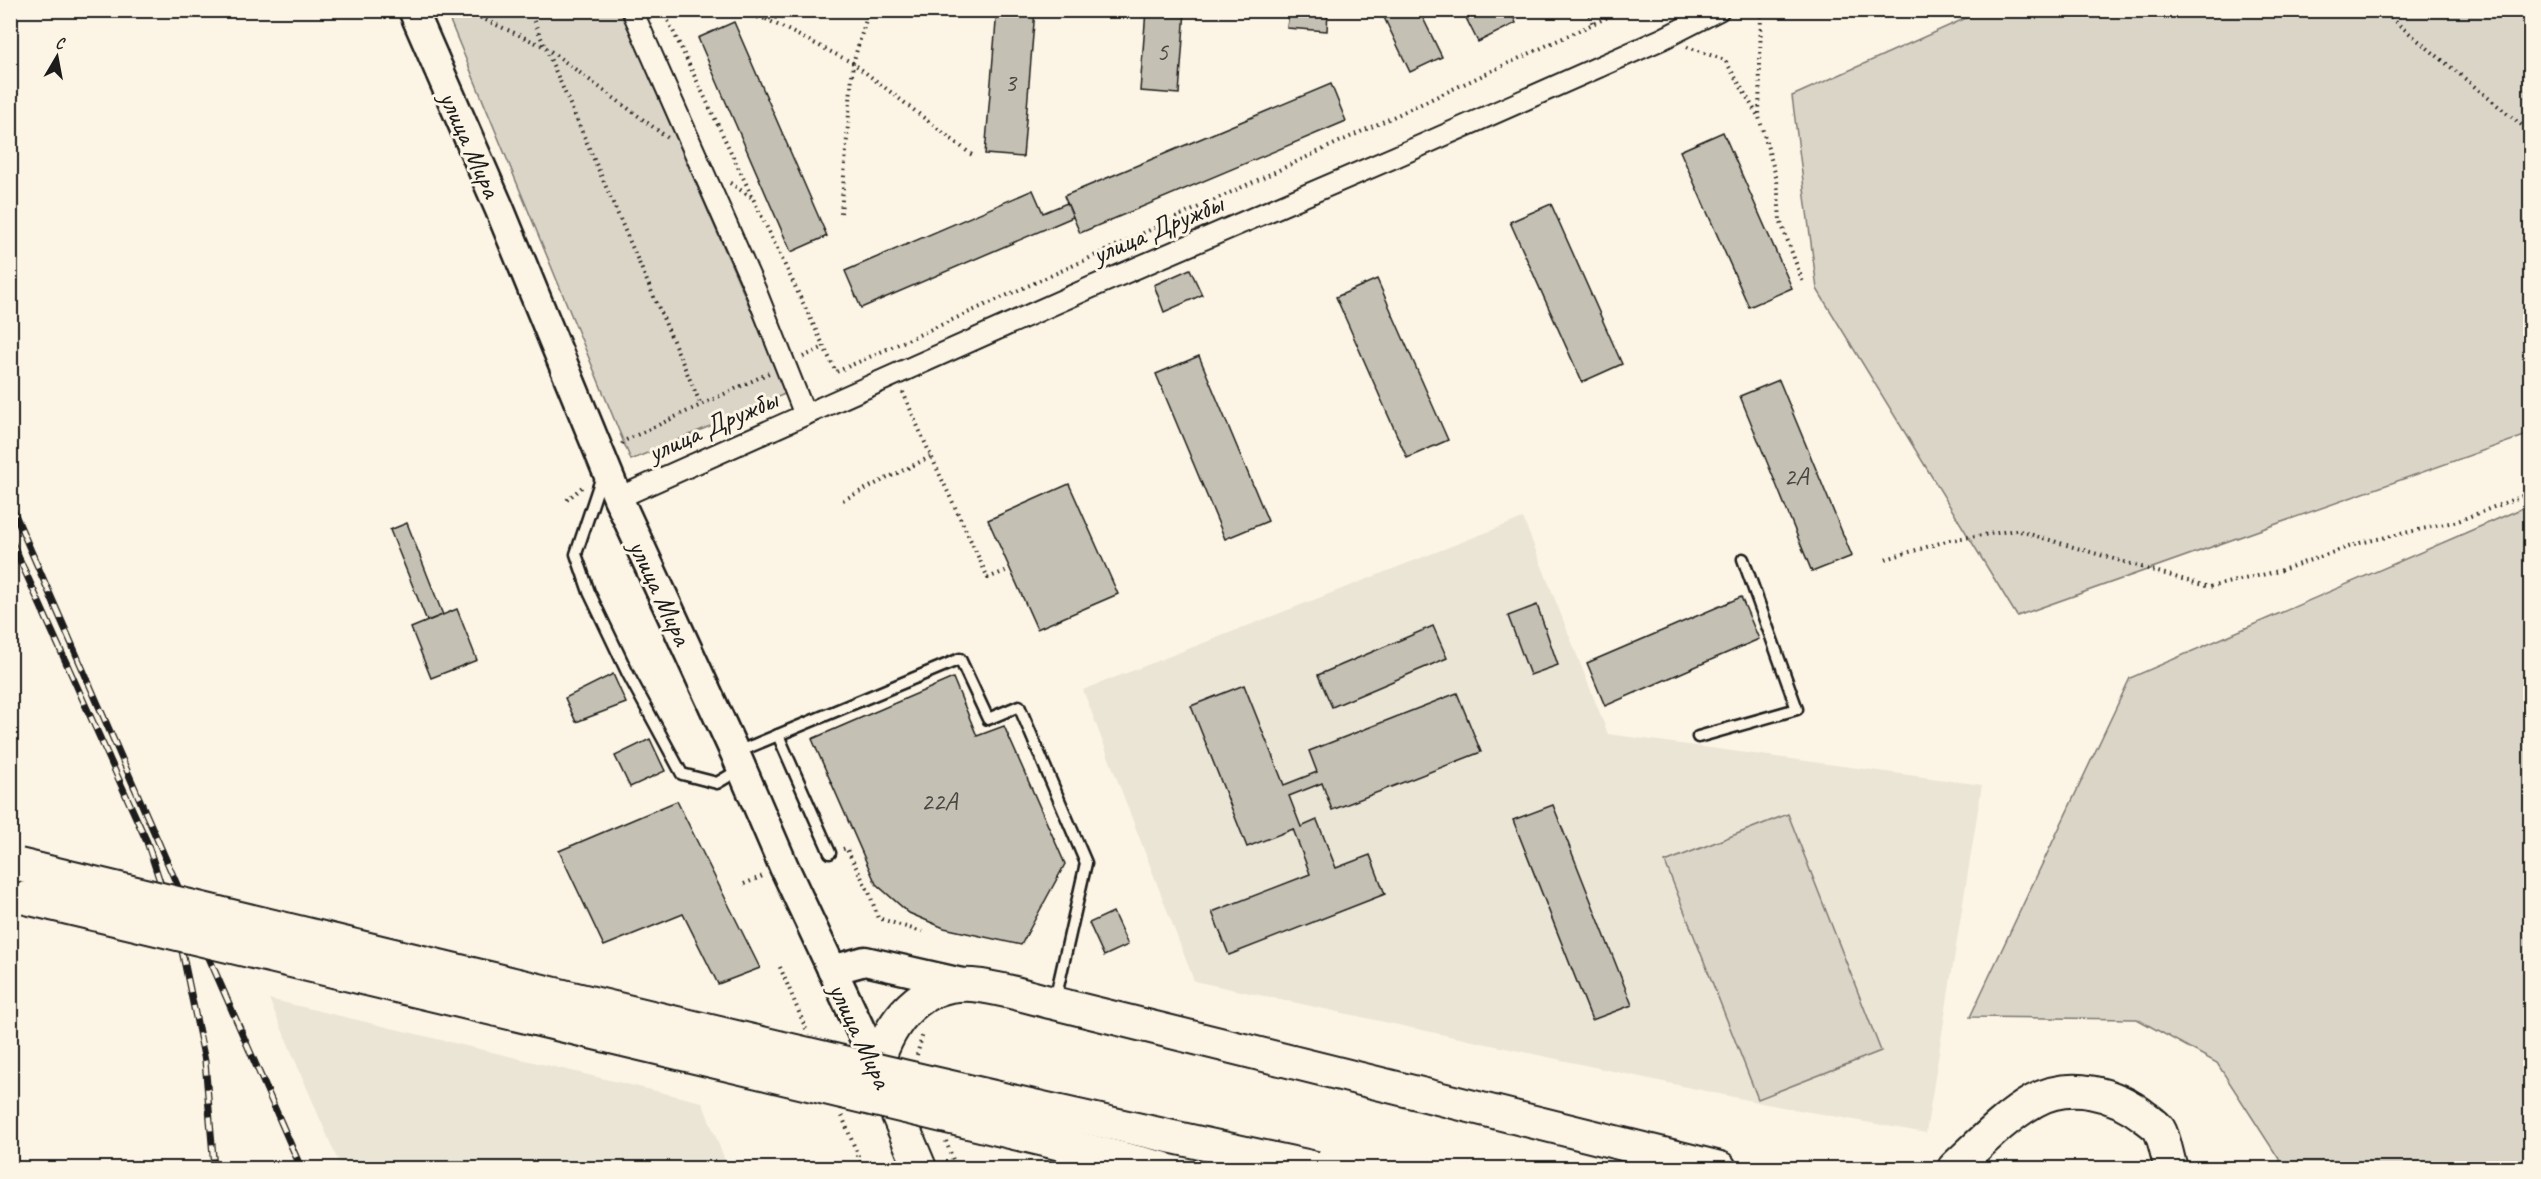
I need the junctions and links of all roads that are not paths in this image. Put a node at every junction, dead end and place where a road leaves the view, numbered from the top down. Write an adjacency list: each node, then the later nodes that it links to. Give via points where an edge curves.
1 (413, 10): 5 (main road, улица Мира)
2 (632, 10): 4 (street, via 755,288)
3 (1719, 10): 4 (street, улица Дружбы, via 1395,158)
4 (805, 415): 6 (street, улица Дружбы)
5 (605, 467): 6 (main road, улица Мира); 10 (lane, via 576,554 589,592 651,720 682,774 717,783)
6 (618, 498): 10 (main road, улица Мира)
7 (1743, 559): 9 (lane, via 1797,709)
8 (778, 735): 10 (lane); 11 (lane); 16 (lane, via 960,659 988,719 1019,706 1086,863)
9 (1698, 737)
10 (738, 761): 14 (main road, улица Мира)
11 (830, 853)
12 (15, 864): 21 (main road, bridge, via 726,1035)
13 (18, 897): 20 (main road, bridge)
14 (832, 970): 15 (main road, via 865,961); 17 (main road, улица Мира)
15 (971, 985): 16 (main road); 17 (main road, via 939,990 911,1005 881,1049)
16 (1054, 1003): 22 (main road)
17 (877, 1065): 19 (main road, улица Мира)
18 (2159, 1130): 23 (main road, via 2133,1108 2108,1095 2059,1092 2015,1113); 24 (main road); 25 (main road)
19 (920, 1168)
20 (1162, 1168)
21 (1316, 1168)
22 (1720, 1168)
23 (1954, 1168)
24 (2171, 1168)
25 (2180, 1168)

